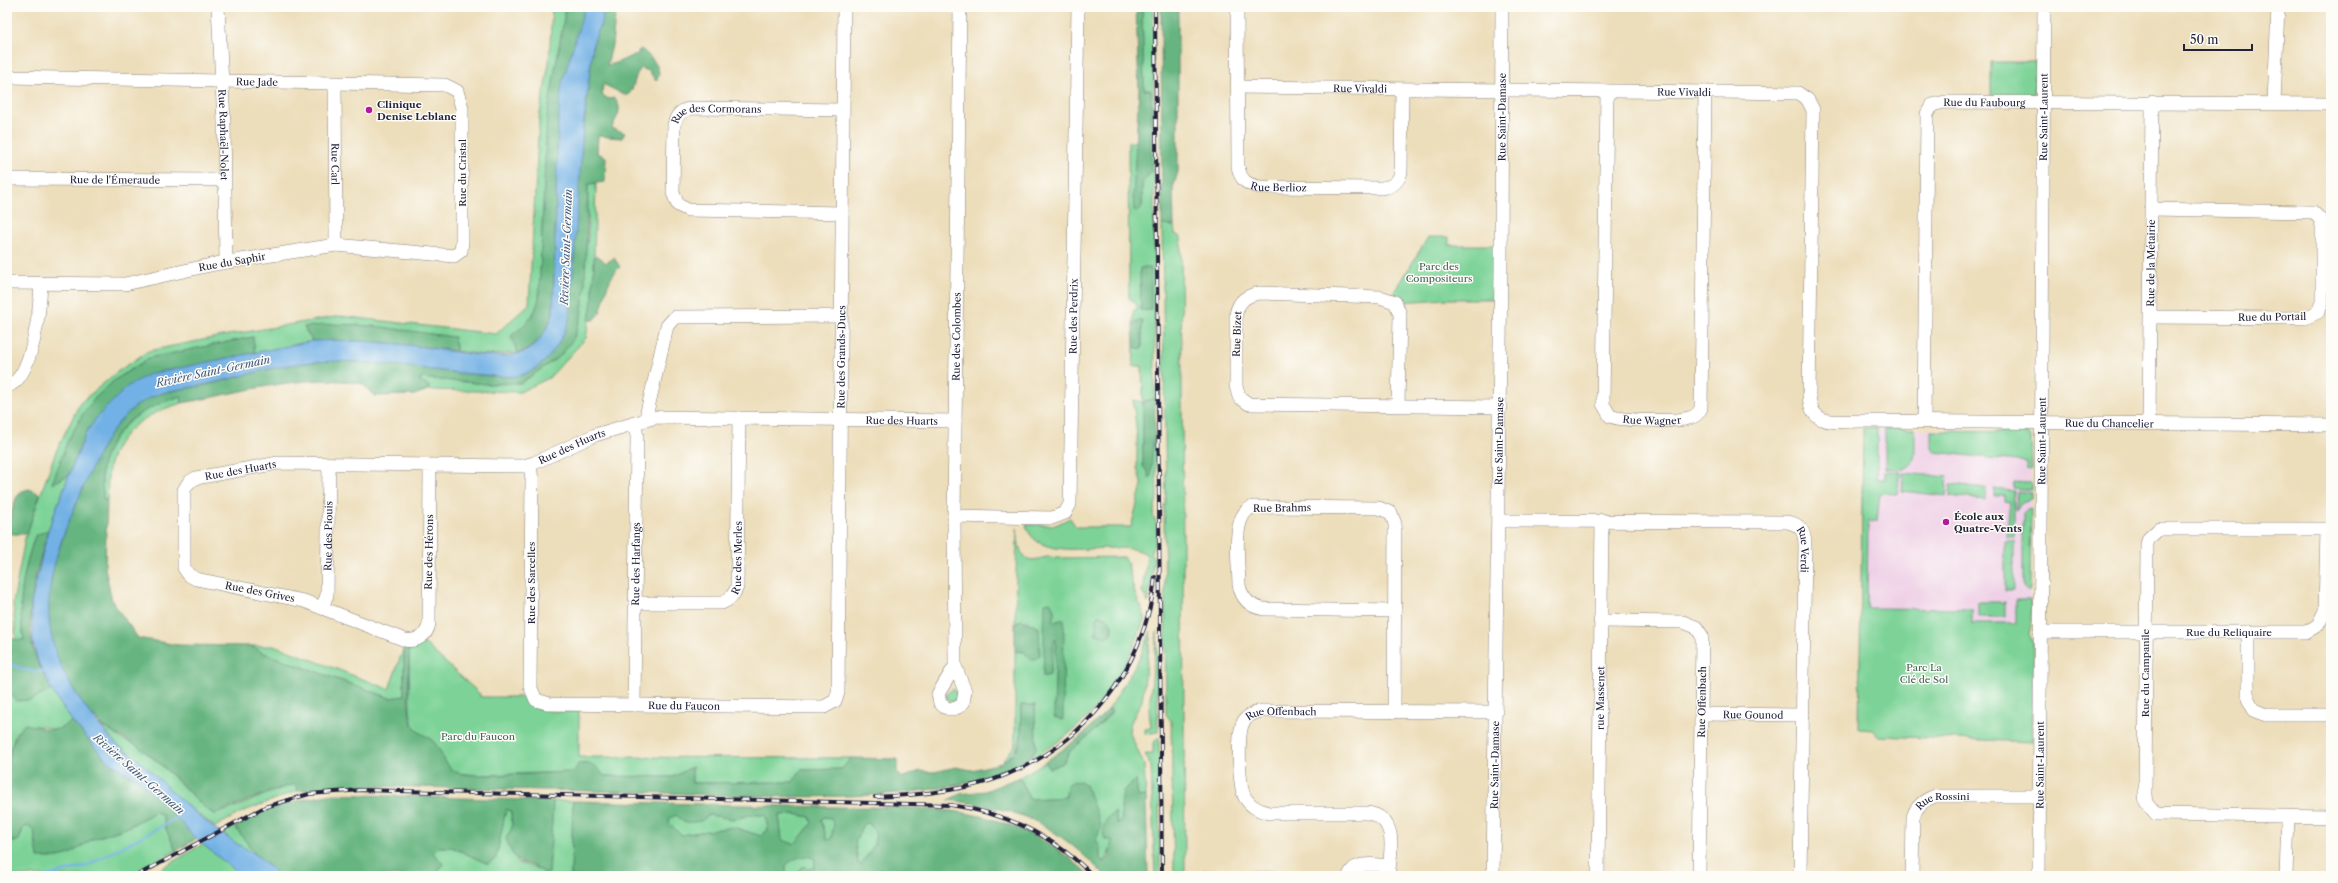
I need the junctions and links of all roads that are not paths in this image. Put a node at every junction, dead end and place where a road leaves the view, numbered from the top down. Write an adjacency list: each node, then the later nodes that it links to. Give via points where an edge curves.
1 (218, 7): 10 (street, Rue Raphaël-Nolet)
2 (844, 7): 22 (street, Rue des Grands-Ducs)
3 (960, 7): 42 (street, Rue des Colombes)
4 (1078, 7): 51 (street, Rue des Perdrix, via 1071,499 1065,513 1057,517)
5 (1237, 7): 12 (street, Rue Berlioz)
6 (1502, 7): 14 (street, Rue Saint-Damase)
7 (2044, 7): 18 (street, Rue Saint-Laurent)
8 (2278, 7): 20 (street)
9 (7, 77): 10 (street, Rue Jade)
10 (221, 81): 11 (street, Rue Jade); 24 (street, Rue Raphaël-Nolet)
11 (335, 84): 15 (street, Rue Jade, via 445,85); 27 (street, Rue Carl)
12 (1238, 87): 13 (street, Rue Vivaldi); 13 (street, Rue Berlioz, via 1238,171 1243,181 1260,188 1392,186 1397,182 1401,172)
13 (1402, 90): 14 (street, Rue Vivaldi)
14 (1503, 90): 16 (street, Rue Vivaldi); 36 (street, Rue Saint-Damase)
15 (457, 91): 28 (street, Rue du Cristal, via 462,108 462,242)
16 (1607, 91): 17 (street, Rue Vivaldi); 17 (street, Rue Wagner, via 1603,404 1610,416 1631,420 1683,420 1695,416 1701,408)
17 (1706, 92): 37 (street, Rue Vivaldi, via 1798,93 1805,97 1812,107 1809,395 1810,408)
18 (2044, 102): 19 (street, Rue du Faubourg); 41 (street, Rue du Faubourg, via 1938,102 1928,110); 44 (street, Rue Saint-Laurent)
19 (2152, 102): 20 (street, Rue du Faubourg); 25 (street, Rue de la Métairie)
20 (2274, 103): 21 (street, Rue du Faubourg)
21 (2331, 104)
22 (842, 110): 26 (street, Rue des Grands-Ducs); 26 (street, Rue des Cormorans, via 686,109 678,115 674,125 673,179 674,196 684,210)
23 (7, 179): 24 (street, Rue de l'Émeraude)
24 (224, 180): 29 (street, Rue Raphaël-Nolet)
25 (2152, 209): 33 (street, Rue de la Métairie); 33 (street, Rue du Portail, via 2313,212 2320,219 2322,226 2322,284 2320,309 2314,315 2305,318)
26 (842, 213): 32 (street, Rue des Grands-Ducs)
27 (336, 245): 28 (street, Rue du Saphir, via 450,257); 29 (street, Rue du Saphir)
28 (458, 255)
29 (226, 262): 31 (street, Rue du Saphir, via 125,284)
30 (7, 283): 31 (street, Rue du Saphir)
31 (41, 283): 34 (street, via 30,352 20,378)
32 (840, 316): 39 (street, via 675,317 667,326); 40 (street, Rue des Grands-Ducs)
33 (2151, 317): 45 (street, Rue de la Métairie)
34 (7, 386)
35 (1398, 406): 35 (street, Rue Bizet, via 1400,320 1395,302 1380,297 1259,293 1246,297 1238,304 1236,386 1239,397 1244,402); 36 (street, Rue Bizet)
36 (1500, 407): 53 (street, Rue Saint-Damase)
37 (1816, 416): 41 (street, Rue du Chancelier, via 1828,421)
38 (739, 418): 39 (street, Rue des Huarts); 40 (street, Rue des Huarts); 55 (street, Rue des Merles, via 737,587 734,594 722,604)
39 (647, 419): 43 (street, Rue des Huarts)
40 (840, 419): 42 (street, Rue des Huarts); 65 (street, Rue des Grands-Ducs, via 838,693)
41 (1924, 421): 44 (street, Rue du Chancelier)
42 (955, 422): 51 (street, Rue des Colombes)
43 (634, 423): 49 (street, Rue des Huarts, via 595,434); 55 (street, Rue des Harfangs, via 637,436)
44 (2043, 423): 45 (street, Rue du Chancelier); 60 (street, Rue Saint-Laurent)
45 (2149, 424): 46 (street, Rue du Chancelier)
46 (2331, 426)
47 (329, 464): 48 (street, Rue des Huarts); 50 (street, Rue des Huarts, via 272,464 201,477); 56 (street, Rue des Piouis, via 326,595)
48 (430, 465): 49 (street, Rue des Huarts); 62 (street, Rue des Hérons, via 429,624)
49 (530, 465): 64 (street, Rue des Sarcelles, via 530,686)
50 (189, 482): 56 (street, Rue des Grives, via 184,495 183,560 188,575 202,581 304,601)
51 (954, 516): 63 (street, Rue des Colombes)
52 (1602, 520): 53 (street, Rue Verdi); 58 (street, rue Massenet); 70 (street, Rue Verdi, via 1787,522 1798,525 1805,539)
53 (1498, 521): 68 (street, Rue Saint-Damase)
54 (2329, 529): 59 (street, Rue du Campanile, via 2160,529 2149,538 2147,544); 61 (street, Rue du Reliquaire, via 2325,611 2322,618 2306,632)
55 (635, 603): 66 (street, Rue des Harfangs)
56 (322, 608): 62 (street, Rue des Grives, via 405,640)
57 (1395, 611): 57 (street, Rue Brahms, via 1396,524 1386,509 1253,507 1248,508 1240,520 1239,585 1250,605 1264,609); 67 (street, Rue Brahms)
58 (1600, 621): 69 (street, Rue Offenbach, via 1683,622 1696,627 1702,636); 78 (street, rue Massenet)
59 (2144, 631): 60 (street, Rue du Reliquaire); 61 (street, Rue du Reliquaire); 73 (street, Rue du Campanile, via 2145,795 2151,809 2156,814 2165,816)
60 (2040, 632): 72 (street, Rue Saint-Laurent)
61 (2248, 632): 71 (street, via 2247,691 2254,710 2266,714)
62 (421, 637)
63 (955, 666)
64 (536, 700): 66 (street, Rue du Faucon, via 550,704)
65 (832, 705): 66 (street, Rue du Faucon)
66 (634, 706)
67 (1394, 712): 68 (street, Rue Offenbach); 75 (street, Rue Offenbach, via 1261,711 1247,717 1241,731 1241,787 1243,794 1256,809 1269,813 1367,813 1378,816 1390,829)
68 (1496, 712): 77 (street, Rue Saint-Damase)
69 (1702, 714): 70 (street, Rue Gounod); 79 (street, Rue Offenbach)
70 (1804, 715): 80 (street, Rue Verdi)
71 (2331, 715)
72 (2039, 796): 81 (street, Rue Rossini, via 1928,798 1915,809 1912,817); 82 (street, Rue Saint-Laurent)
73 (2288, 817): 74 (street, Rue du Campanile); 83 (street)
74 (2331, 817)
75 (1389, 871): 76 (street, Rue Offenbach, via 1361,866 1353,869)
76 (1349, 876)
77 (1493, 876)
78 (1598, 876)
79 (1699, 876)
80 (1800, 876)
81 (1912, 876)
82 (2039, 876)
83 (2286, 876)

